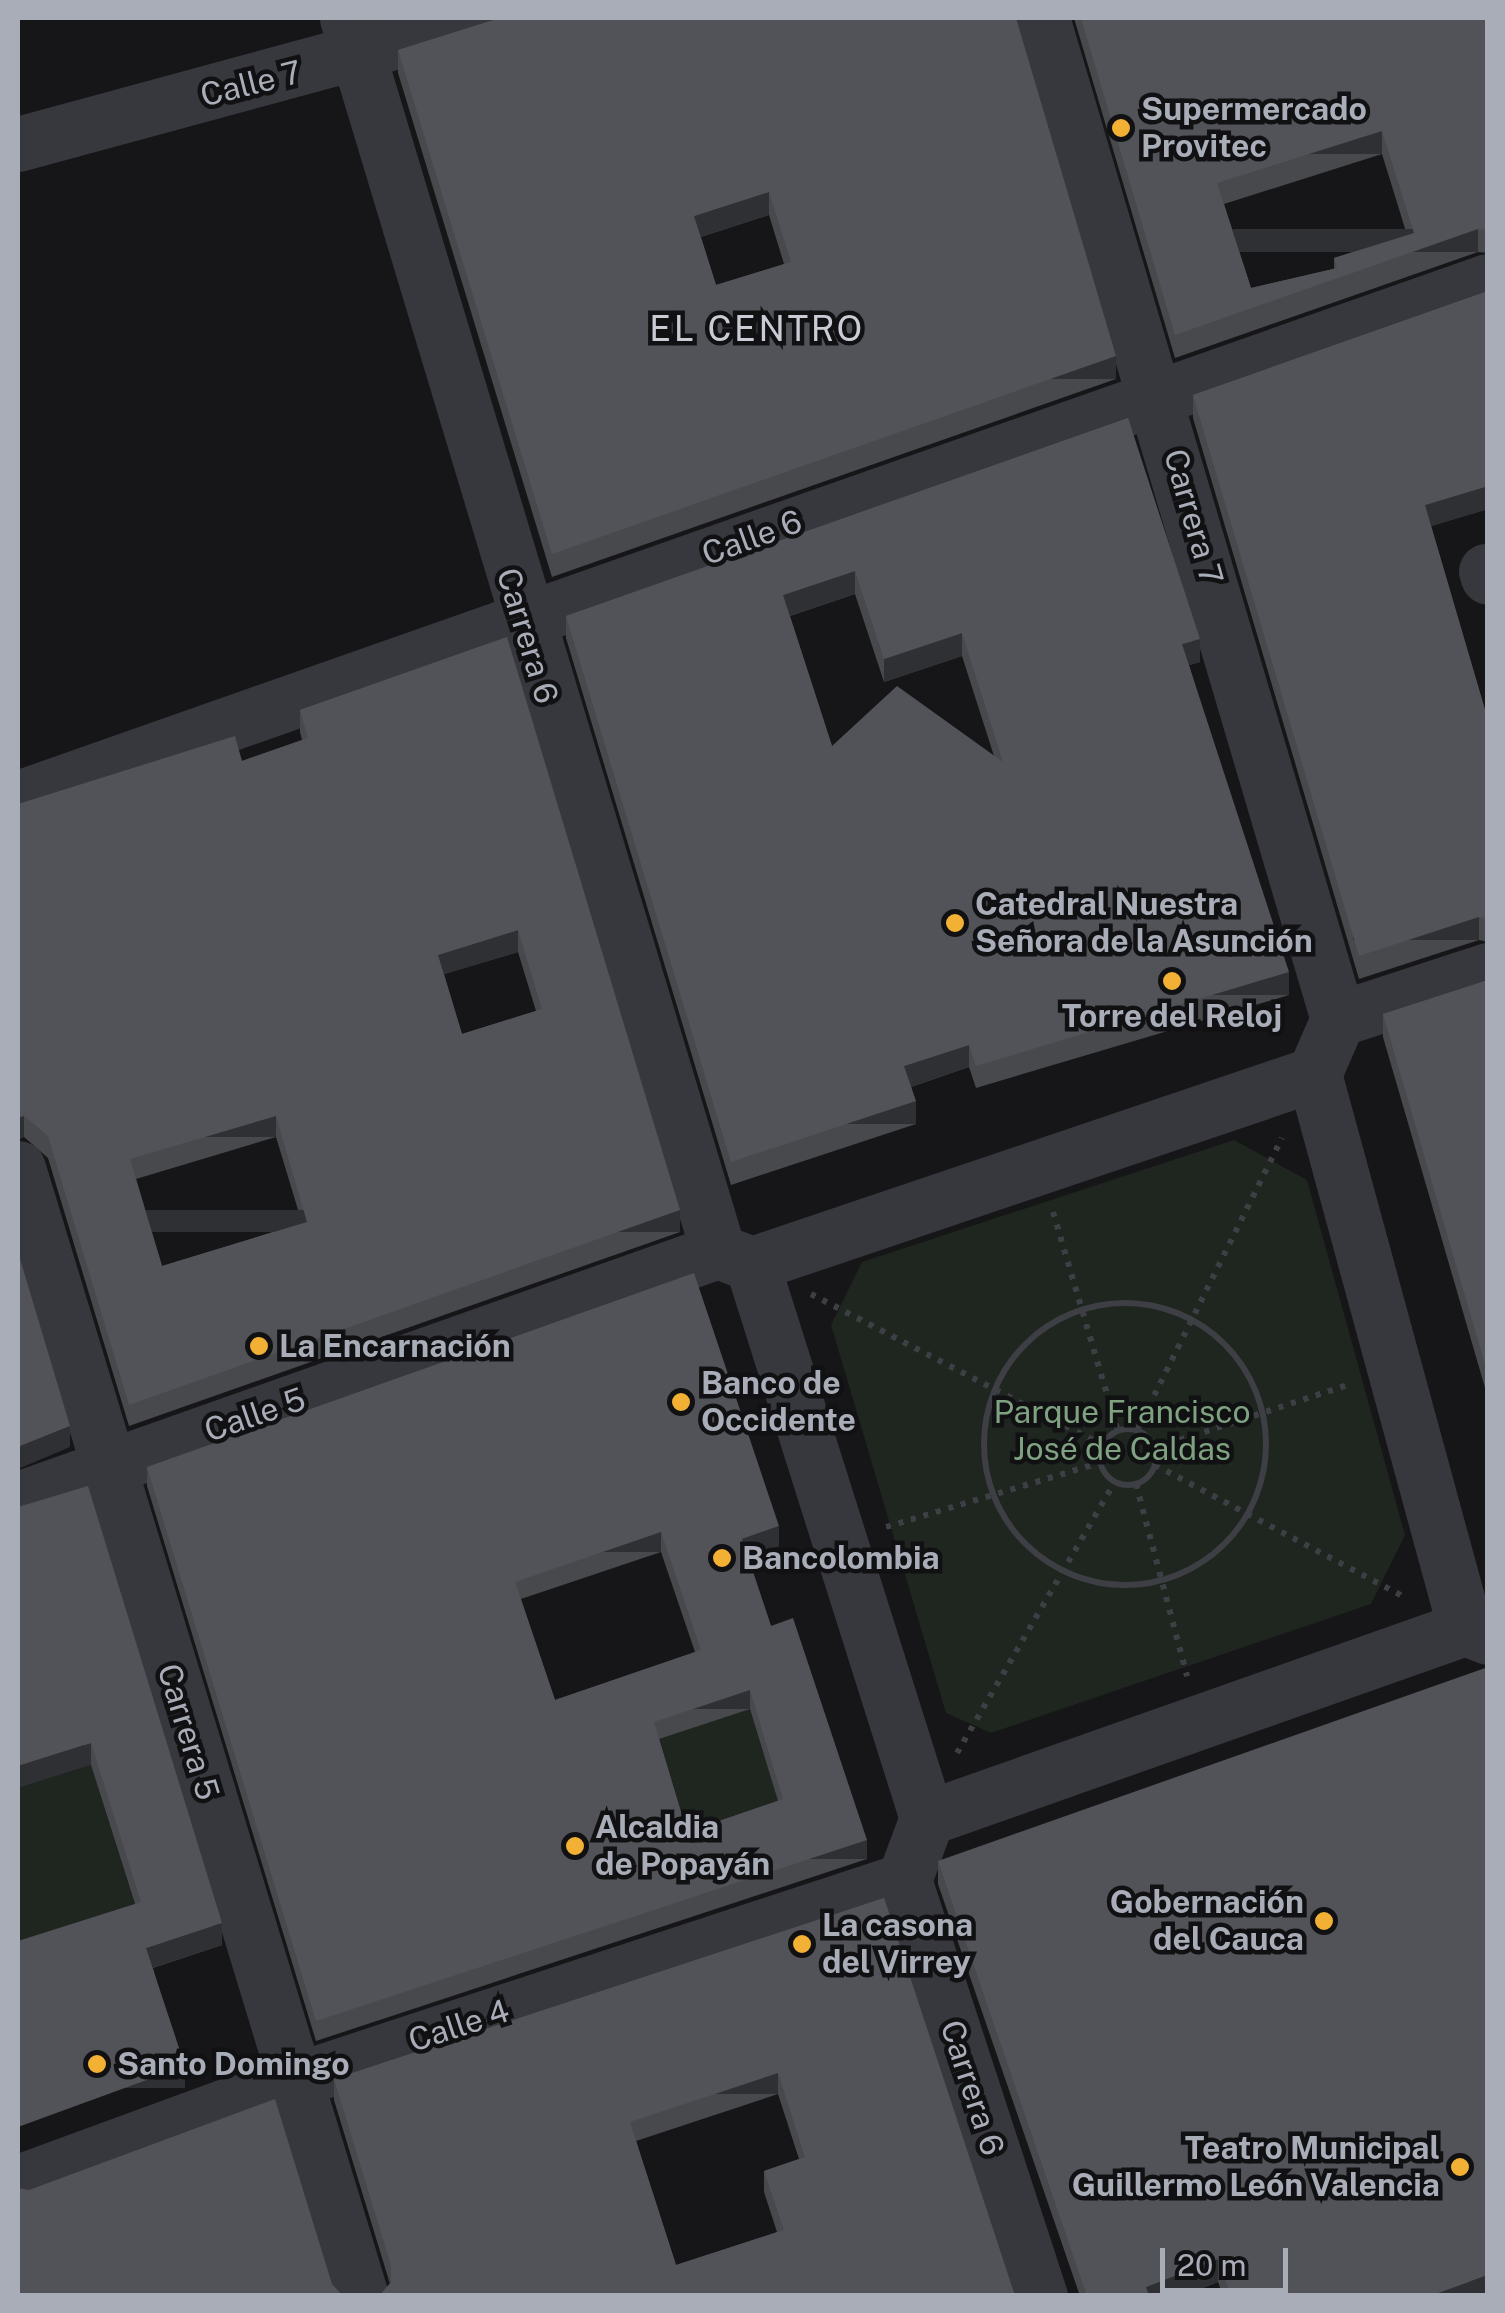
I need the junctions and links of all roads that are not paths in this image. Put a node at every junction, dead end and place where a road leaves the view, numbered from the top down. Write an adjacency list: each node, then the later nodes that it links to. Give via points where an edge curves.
1 (482, 18): 3 (street, Calle 7)
2 (1042, 18): 6 (street, Carrera 7)
3 (352, 38): 4 (street, Calle 7); 7 (street, Carrera 6)
4 (18, 144)
5 (1488, 281): 6 (street, Calle 6)
6 (1157, 392): 7 (street, Calle 6); 10 (street, Carrera 7)
7 (522, 620): 8 (street, Calle 6); 13 (street, Carrera 6)
8 (18, 798)
9 (1488, 970): 10 (street)
10 (1338, 1018): 11 (street)
11 (1314, 1074): 13 (street, Calle 5, via 1040,1167); 16 (street)
12 (18, 1168): 14 (street, Carrera 5)
13 (735, 1258): 14 (street, Calle 5); 17 (street, Carrera 6, via 840,1541)
14 (105, 1468): 15 (street, Calle 5); 19 (street, Carrera 5)
15 (18, 1499)
16 (1476, 1632): 17 (street)
17 (927, 1818): 18 (street)
18 (904, 1880): 19 (street, Calle 4); 22 (street, Carrera 6)
19 (296, 2080): 20 (street, Calle 4); 21 (street, Carrera 5)
20 (18, 2182)
21 (361, 2296)
22 (1040, 2296)

